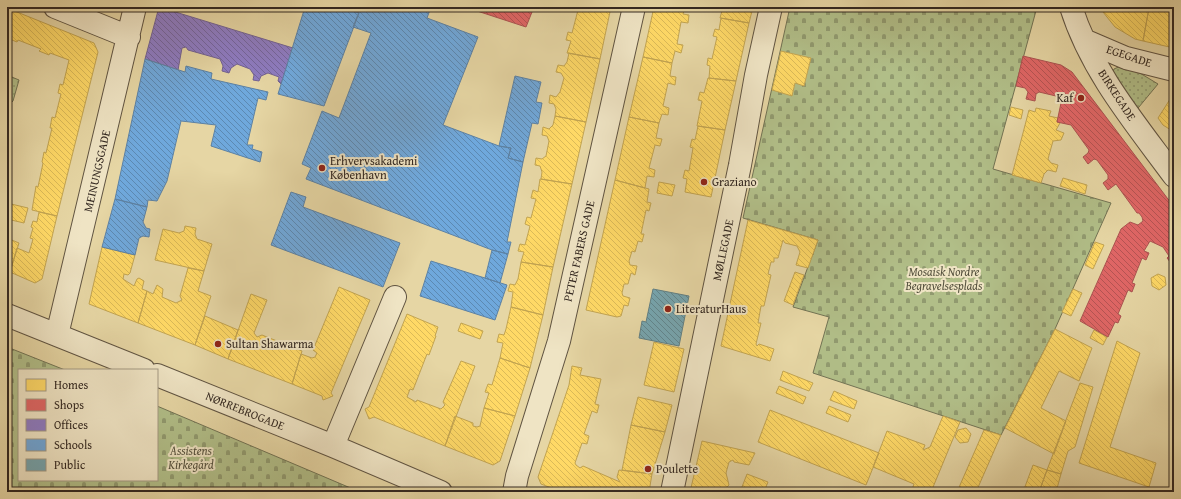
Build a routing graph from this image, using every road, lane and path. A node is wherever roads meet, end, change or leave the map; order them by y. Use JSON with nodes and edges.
{"nodes":[{"id":1,"x":55,"y":7,"type":"edge"},
{"id":2,"x":135,"y":7,"type":"edge"},
{"id":3,"x":634,"y":7,"type":"edge"},
{"id":4,"x":771,"y":7,"type":"edge"},
{"id":5,"x":1071,"y":7,"type":"edge"},
{"id":6,"x":128,"y":37,"type":"junction"},
{"id":7,"x":1084,"y":40,"type":"junction"},
{"id":8,"x":1174,"y":70,"type":"edge"},
{"id":9,"x":1174,"y":176,"type":"edge"},
{"id":10,"x":395,"y":297,"type":"dead end"},
{"id":11,"x":7,"y":315,"type":"edge"},
{"id":12,"x":58,"y":335,"type":"junction"},
{"id":13,"x":142,"y":369,"type":"edge"},
{"id":14,"x":158,"y":375,"type":"edge"},
{"id":15,"x":333,"y":446,"type":"junction"},
{"id":16,"x":441,"y":492,"type":"edge"},
{"id":17,"x":514,"y":492,"type":"edge"},
{"id":18,"x":672,"y":492,"type":"edge"}],
"edges":[{"from":1,"to":6,"type":"street"},
{"from":2,"to":6,"type":"street","name":"MEINUNGSGADE"},
{"from":3,"to":17,"type":"street","name":"PETER FABERS GADE"},
{"from":4,"to":18,"type":"street","name":"MØLLEGADE"},
{"from":5,"to":7,"type":"street","name":"BIRKEGADE"},
{"from":6,"to":12,"type":"street","name":"MEINUNGSGADE"},
{"from":7,"to":8,"type":"street","name":"EGEGADE"},
{"from":7,"to":9,"type":"street","name":"BIRKEGADE"},
{"from":10,"to":15,"type":"street"},
{"from":11,"to":12,"type":"street"},
{"from":12,"to":13,"type":"street"},
{"from":14,"to":15,"type":"street","name":"NØRREBROGADE"},
{"from":15,"to":16,"type":"street","name":"NØRREBROGADE"}]}
